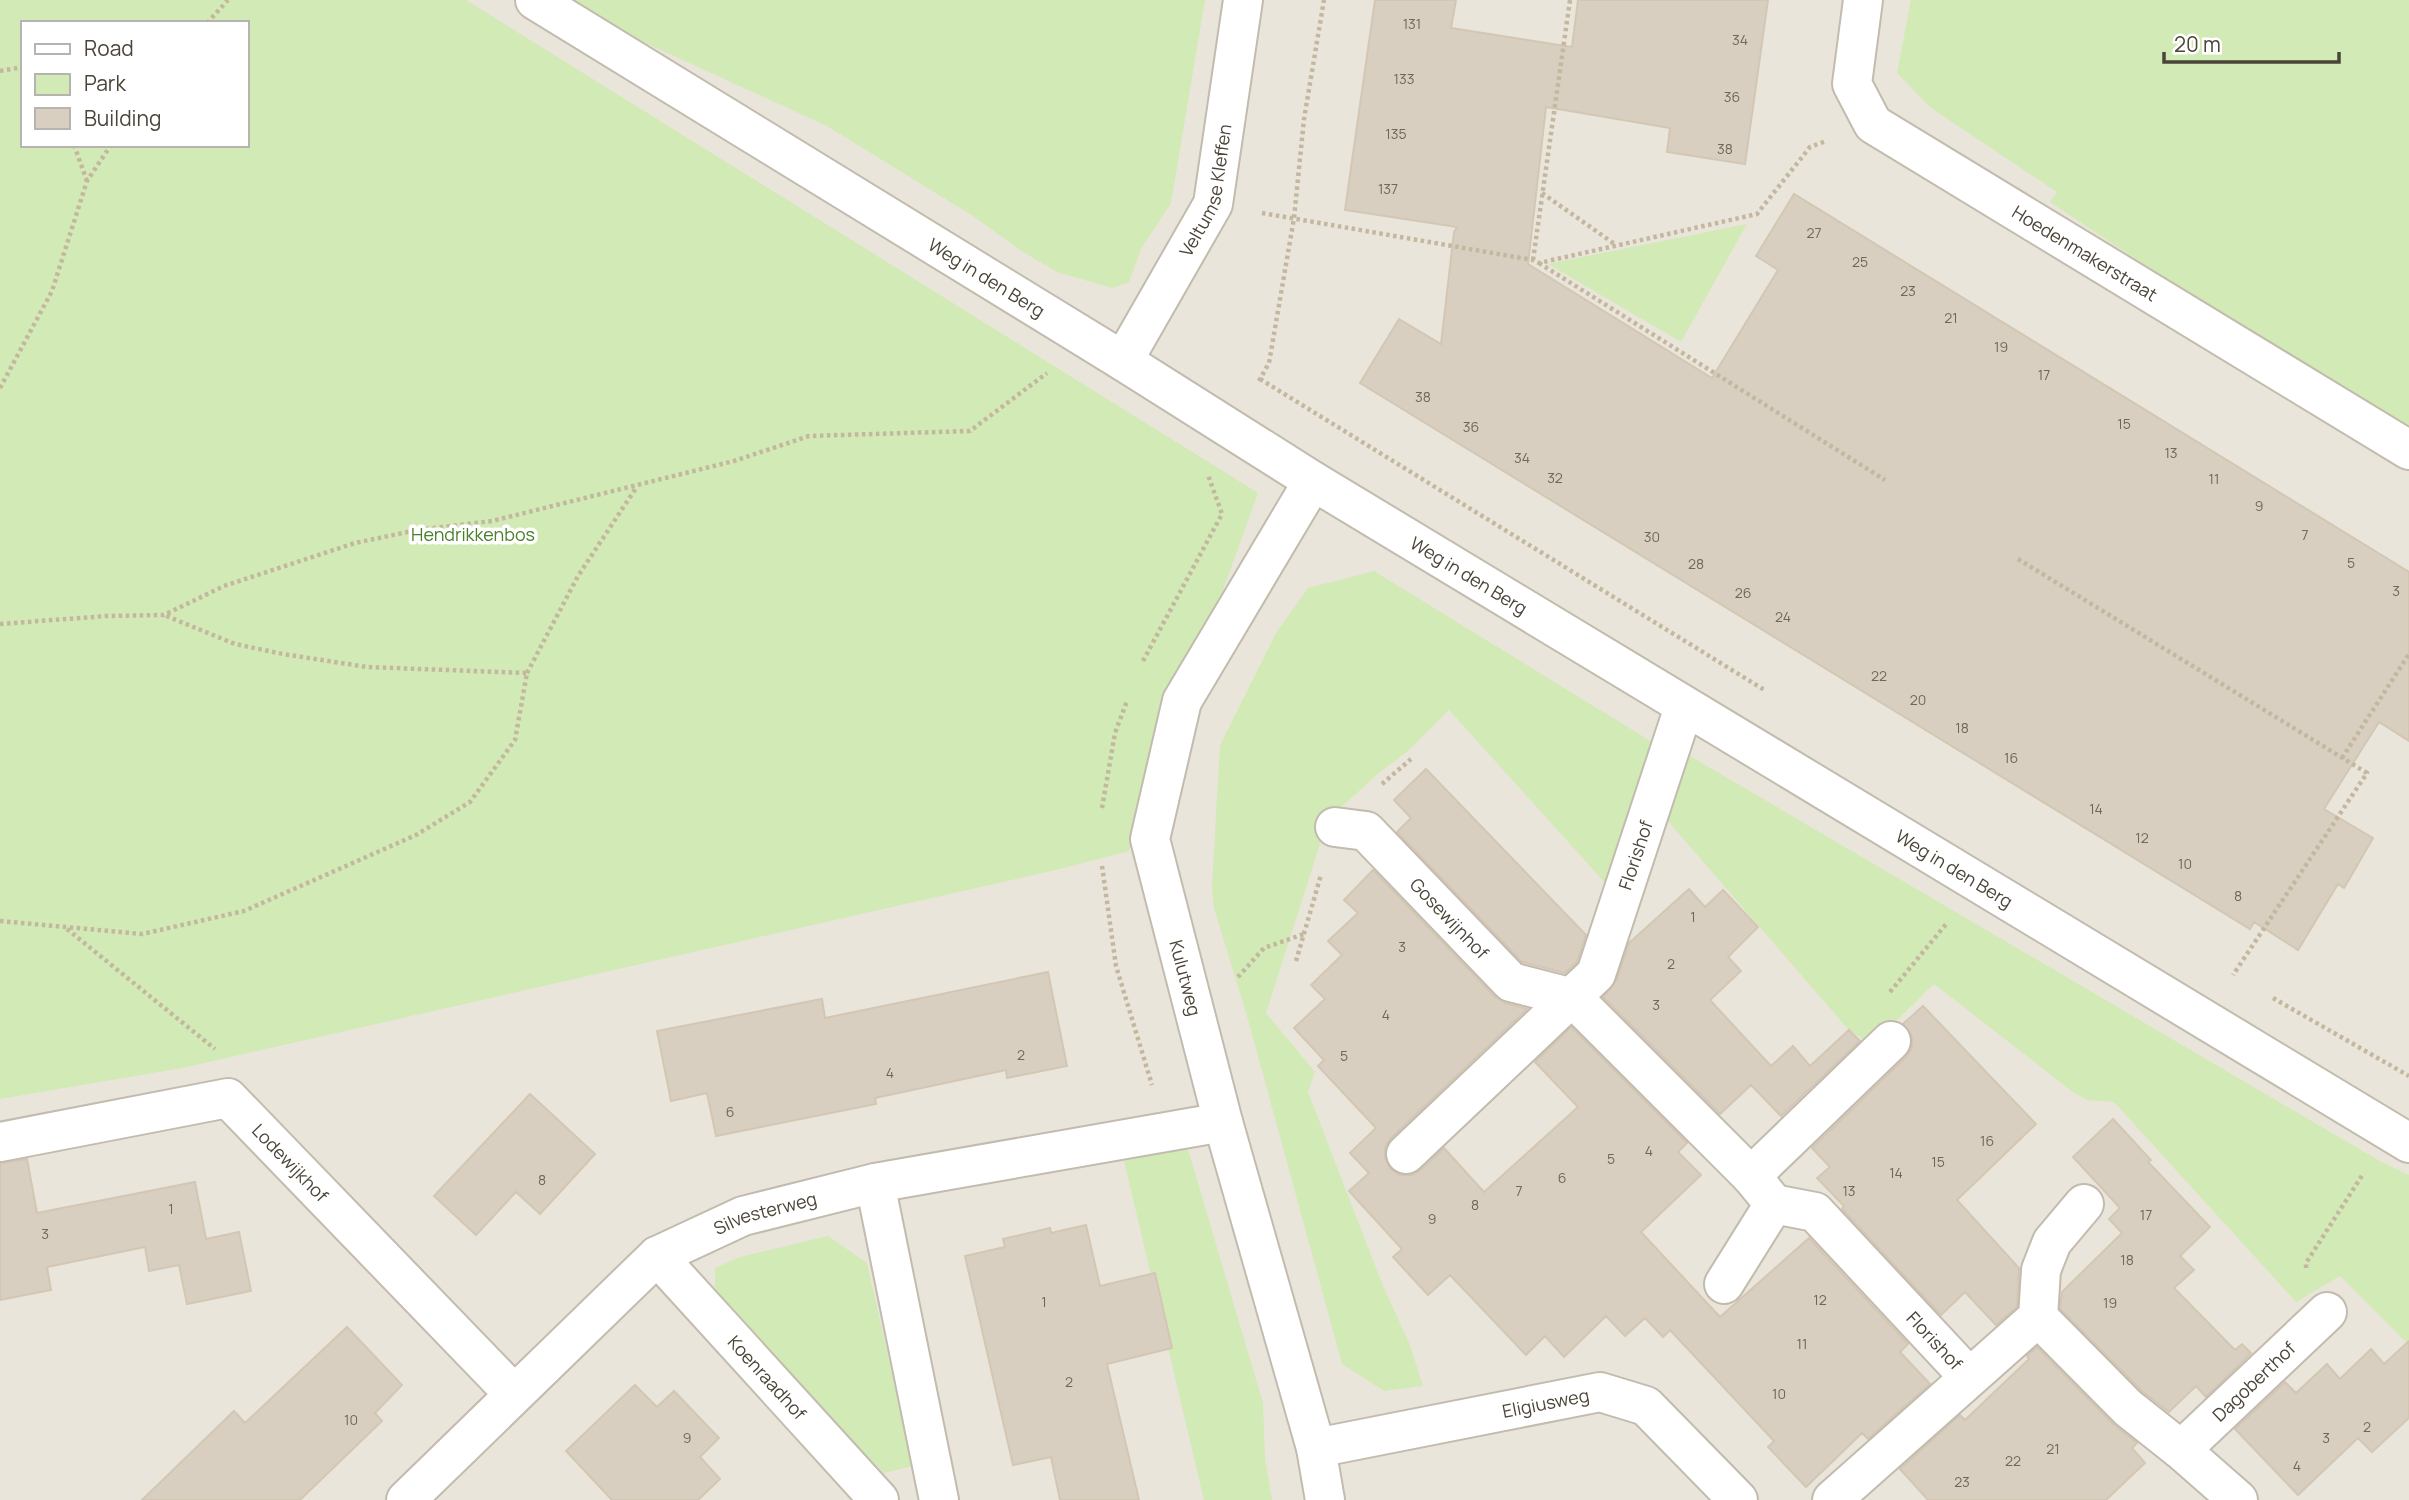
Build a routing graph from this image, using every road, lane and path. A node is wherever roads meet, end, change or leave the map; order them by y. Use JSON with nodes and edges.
{"nodes":[{"id":1,"x":228,"y":0,"type":"edge"},
{"id":2,"x":535,"y":0,"type":"edge"},
{"id":3,"x":1243,"y":0,"type":"edge"},
{"id":4,"x":1324,"y":0,"type":"edge"},
{"id":5,"x":1570,"y":0,"type":"edge"},
{"id":6,"x":1863,"y":0,"type":"edge"},
{"id":7,"x":209,"y":21,"type":"edge"},
{"id":8,"x":21,"y":68,"type":"edge"},
{"id":9,"x":0,"y":71,"type":"edge"},
{"id":10,"x":1873,"y":124,"type":"junction"},
{"id":11,"x":76,"y":147,"type":"edge"},
{"id":12,"x":110,"y":147,"type":"edge"},
{"id":13,"x":87,"y":181,"type":"junction"},
{"id":14,"x":1542,"y":193,"type":"junction"},
{"id":15,"x":1213,"y":204,"type":"junction"},
{"id":16,"x":1294,"y":218,"type":"junction"},
{"id":17,"x":1616,"y":246,"type":"junction"},
{"id":18,"x":1533,"y":260,"type":"junction"},
{"id":19,"x":1539,"y":263,"type":"junction"},
{"id":20,"x":1123,"y":362,"type":"junction"},
{"id":21,"x":1053,"y":369,"type":"dead end"},
{"id":22,"x":1260,"y":379,"type":"junction"},
{"id":23,"x":0,"y":388,"type":"edge"},
{"id":24,"x":1232,"y":430,"type":"junction"},
{"id":25,"x":2409,"y":450,"type":"edge"},
{"id":26,"x":1313,"y":481,"type":"junction"},
{"id":27,"x":1885,"y":481,"type":"dead end"},
{"id":28,"x":637,"y":487,"type":"junction"},
{"id":29,"x":2018,"y":559,"type":"dead end"},
{"id":30,"x":164,"y":615,"type":"junction"},
{"id":31,"x":0,"y":624,"type":"edge"},
{"id":32,"x":2409,"y":654,"type":"edge"},
{"id":33,"x":527,"y":673,"type":"junction"},
{"id":34,"x":1770,"y":694,"type":"dead end"},
{"id":35,"x":1684,"y":707,"type":"junction"},
{"id":36,"x":2342,"y":758,"type":"junction"},
{"id":37,"x":1335,"y":827,"type":"dead end"},
{"id":38,"x":1979,"y":885,"type":"junction"},
{"id":39,"x":0,"y":921,"type":"edge"},
{"id":40,"x":66,"y":928,"type":"junction"},
{"id":41,"x":1305,"y":934,"type":"dead end"},
{"id":42,"x":2221,"y":968,"type":"dead end"},
{"id":43,"x":2269,"y":995,"type":"dead end"},
{"id":44,"x":1573,"y":998,"type":"junction"},
{"id":45,"x":1198,"y":1022,"type":"junction"},
{"id":46,"x":1891,"y":1041,"type":"joint"},
{"id":47,"x":215,"y":1050,"type":"dead end"},
{"id":48,"x":2409,"y":1076,"type":"edge"},
{"id":49,"x":1223,"y":1122,"type":"junction"},
{"id":50,"x":2399,"y":1138,"type":"edge"},
{"id":51,"x":0,"y":1142,"type":"edge"},
{"id":52,"x":1406,"y":1154,"type":"dead end"},
{"id":53,"x":875,"y":1183,"type":"junction"},
{"id":54,"x":1762,"y":1190,"type":"junction"},
{"id":55,"x":2084,"y":1204,"type":"dead end"},
{"id":56,"x":656,"y":1256,"type":"junction"},
{"id":57,"x":1724,"y":1284,"type":"dead end"},
{"id":58,"x":2327,"y":1312,"type":"joint"},
{"id":59,"x":2038,"y":1317,"type":"junction"},
{"id":60,"x":1969,"y":1377,"type":"junction"},
{"id":61,"x":514,"y":1394,"type":"junction"},
{"id":62,"x":1317,"y":1448,"type":"junction"},
{"id":63,"x":2181,"y":1450,"type":"junction"},
{"id":64,"x":2236,"y":1499,"type":"edge"},
{"id":65,"x":405,"y":1500,"type":"edge"},
{"id":66,"x":879,"y":1500,"type":"edge"},
{"id":67,"x":939,"y":1500,"type":"edge"},
{"id":68,"x":1325,"y":1500,"type":"edge"},
{"id":69,"x":1738,"y":1500,"type":"edge"},
{"id":70,"x":1832,"y":1500,"type":"edge"}],
"edges":[{"from":1,"to":7,"type":"path"},
{"from":2,"to":20,"type":"street","name":"Weg in den Berg"},
{"from":3,"to":15,"type":"street","name":"Veltumse Kleffen"},
{"from":4,"to":16,"type":"path"},
{"from":5,"to":14,"type":"path"},
{"from":6,"to":10,"type":"street"},
{"from":8,"to":9,"type":"path"},
{"from":10,"to":17,"type":"path"},
{"from":10,"to":25,"type":"street","name":"Hoedenmakerstraat"},
{"from":11,"to":13,"type":"path"},
{"from":12,"to":13,"type":"path"},
{"from":13,"to":23,"type":"path"},
{"from":14,"to":17,"type":"path"},
{"from":14,"to":18,"type":"path"},
{"from":15,"to":16,"type":"path"},
{"from":15,"to":20,"type":"street","name":"Veltumse Kleffen"},
{"from":16,"to":18,"type":"path"},
{"from":16,"to":22,"type":"path"},
{"from":17,"to":19,"type":"path"},
{"from":18,"to":19,"type":"path"},
{"from":19,"to":27,"type":"path"},
{"from":20,"to":24,"type":"street","name":"Weg in den Berg"},
{"from":21,"to":28,"type":"path"},
{"from":22,"to":24,"type":"path"},
{"from":22,"to":34,"type":"path"},
{"from":24,"to":26,"type":"street","name":"Weg in den Berg"},
{"from":26,"to":35,"type":"street","name":"Weg in den Berg"},
{"from":26,"to":45,"type":"street","name":"Kulutweg"},
{"from":28,"to":30,"type":"path"},
{"from":28,"to":33,"type":"path"},
{"from":29,"to":36,"type":"path"},
{"from":30,"to":31,"type":"path"},
{"from":30,"to":33,"type":"path"},
{"from":32,"to":36,"type":"path"},
{"from":33,"to":40,"type":"path"},
{"from":35,"to":38,"type":"street","name":"Weg in den Berg"},
{"from":35,"to":44,"type":"street","name":"Florishof"},
{"from":36,"to":42,"type":"path"},
{"from":37,"to":44,"type":"street","name":"Gosewijnhof"},
{"from":38,"to":46,"type":"path"},
{"from":38,"to":50,"type":"street","name":"Weg in den Berg"},
{"from":39,"to":40,"type":"path"},
{"from":40,"to":47,"type":"path"},
{"from":41,"to":45,"type":"path"},
{"from":43,"to":48,"type":"path"},
{"from":44,"to":52,"type":"street","name":"Florishof"},
{"from":44,"to":54,"type":"street"},
{"from":45,"to":49,"type":"street","name":"Kulutweg"},
{"from":46,"to":54,"type":"street"},
{"from":49,"to":53,"type":"street","name":"Silvesterweg"},
{"from":49,"to":62,"type":"street","name":"Kulutweg"},
{"from":50,"to":58,"type":"path"},
{"from":51,"to":61,"type":"street","name":"Lodewijkhof"},
{"from":53,"to":56,"type":"street","name":"Silvesterweg"},
{"from":53,"to":67,"type":"street"},
{"from":54,"to":57,"type":"street"},
{"from":54,"to":60,"type":"street","name":"Florishof"},
{"from":55,"to":59,"type":"street"},
{"from":56,"to":61,"type":"street","name":"Silvesterweg"},
{"from":56,"to":66,"type":"street","name":"Koenraadhof"},
{"from":58,"to":63,"type":"street","name":"Dagoberthof"},
{"from":59,"to":60,"type":"street","name":"Florishof"},
{"from":59,"to":63,"type":"street"},
{"from":60,"to":70,"type":"street","name":"Florishof"},
{"from":61,"to":65,"type":"street","name":"Silvesterweg"},
{"from":62,"to":68,"type":"street","name":"Kulutweg"},
{"from":62,"to":69,"type":"street","name":"Eligiusweg"},
{"from":63,"to":64,"type":"street"}]}
